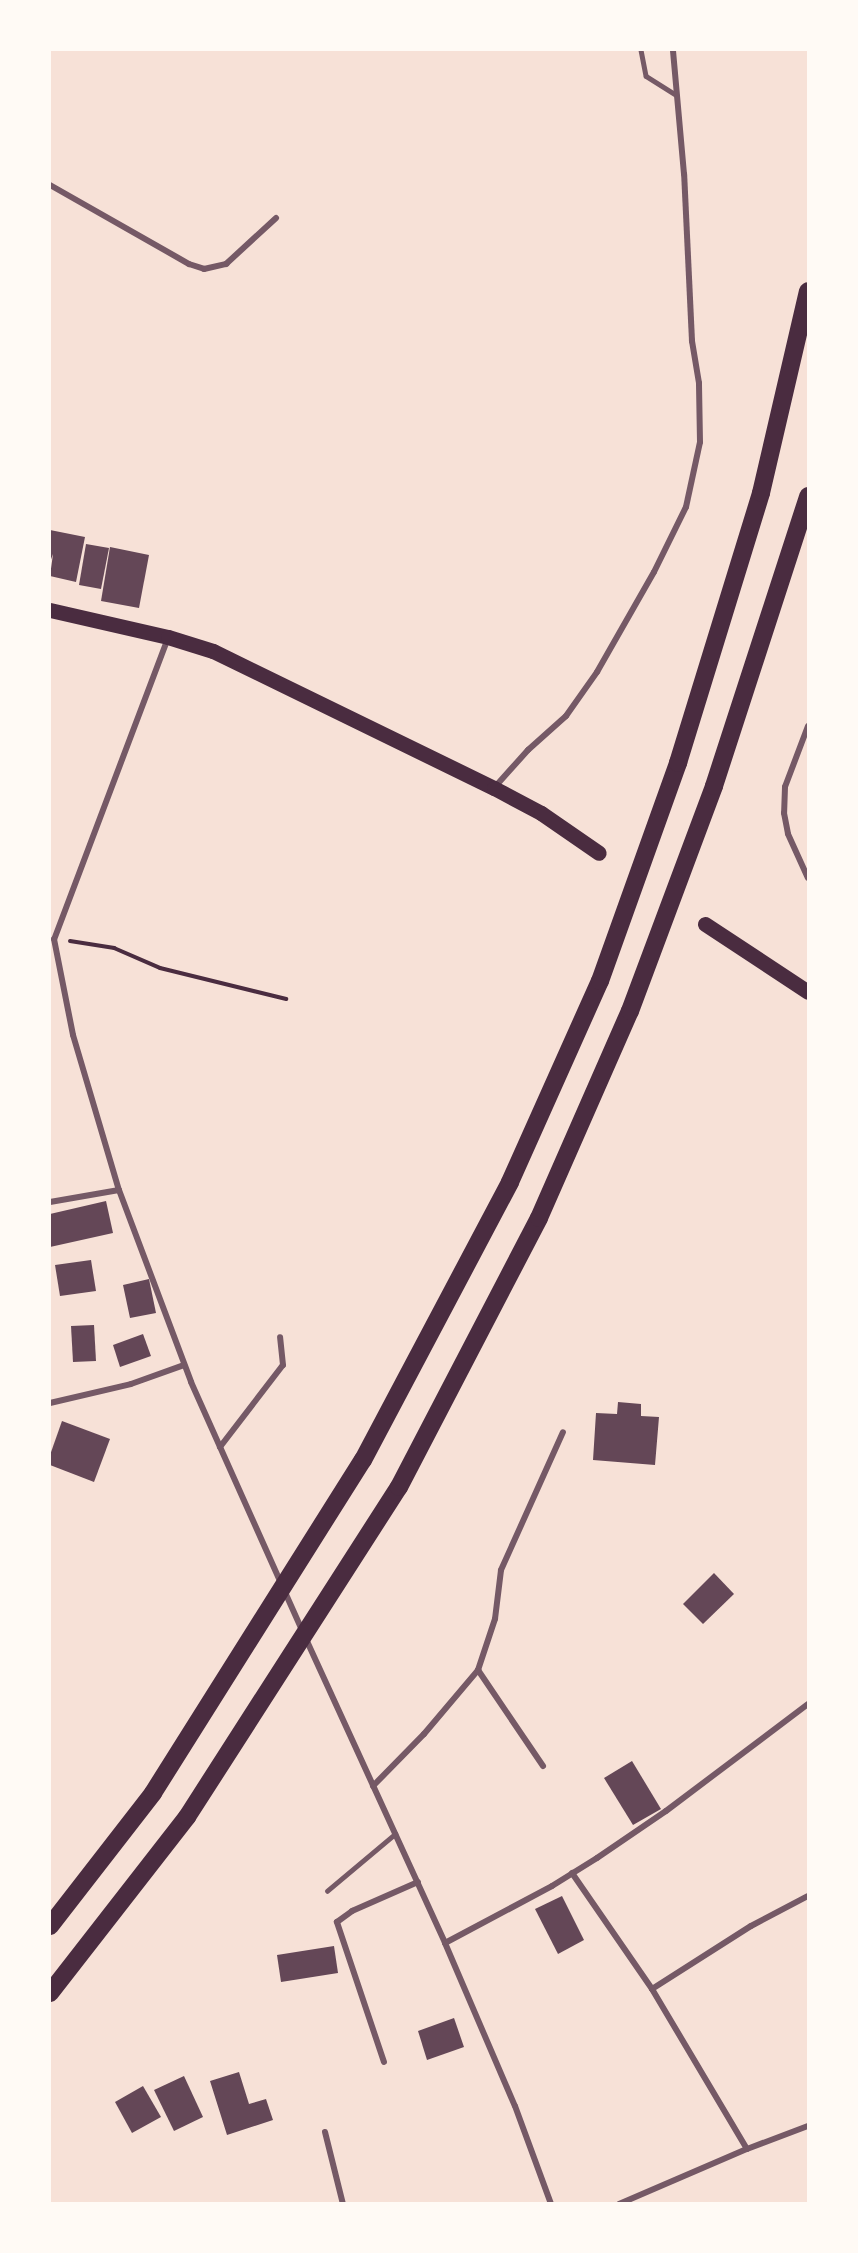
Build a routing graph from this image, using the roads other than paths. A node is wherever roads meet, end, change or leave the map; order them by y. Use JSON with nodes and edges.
{"nodes":[{"id":1,"x":641,"y":50,"type":"edge"},
{"id":2,"x":672,"y":50,"type":"edge"},
{"id":3,"x":677,"y":95,"type":"junction"},
{"id":4,"x":50,"y":185,"type":"edge"},
{"id":5,"x":276,"y":219,"type":"dead end"},
{"id":6,"x":808,"y":291,"type":"edge"},
{"id":7,"x":808,"y":496,"type":"edge"},
{"id":8,"x":50,"y":610,"type":"edge"},
{"id":9,"x":168,"y":638,"type":"junction"},
{"id":10,"x":808,"y":726,"type":"edge"},
{"id":11,"x":494,"y":788,"type":"junction"},
{"id":12,"x":599,"y":853,"type":"dead end"},
{"id":13,"x":808,"y":878,"type":"edge"},
{"id":14,"x":705,"y":924,"type":"dead end"},
{"id":15,"x":52,"y":938,"type":"edge"},
{"id":16,"x":808,"y":992,"type":"edge"},
{"id":17,"x":119,"y":1190,"type":"junction"},
{"id":18,"x":50,"y":1202,"type":"edge"},
{"id":19,"x":279,"y":1337,"type":"dead end"},
{"id":20,"x":184,"y":1365,"type":"junction"},
{"id":21,"x":50,"y":1403,"type":"edge"},
{"id":22,"x":563,"y":1432,"type":"dead end"},
{"id":23,"x":220,"y":1447,"type":"junction"},
{"id":24,"x":478,"y":1670,"type":"junction"},
{"id":25,"x":808,"y":1704,"type":"edge"},
{"id":26,"x":543,"y":1766,"type":"dead end"},
{"id":27,"x":373,"y":1786,"type":"junction"},
{"id":28,"x":395,"y":1834,"type":"junction"},
{"id":29,"x":572,"y":1873,"type":"junction"},
{"id":30,"x":418,"y":1882,"type":"junction"},
{"id":31,"x":327,"y":1891,"type":"dead end"},
{"id":32,"x":808,"y":1896,"type":"edge"},
{"id":33,"x":50,"y":1926,"type":"edge"},
{"id":34,"x":446,"y":1943,"type":"junction"},
{"id":35,"x":652,"y":1989,"type":"junction"},
{"id":36,"x":50,"y":1993,"type":"edge"},
{"id":37,"x":384,"y":2062,"type":"dead end"},
{"id":38,"x":808,"y":2126,"type":"edge"},
{"id":39,"x":325,"y":2132,"type":"dead end"},
{"id":40,"x":747,"y":2149,"type":"junction"},
{"id":41,"x":343,"y":2204,"type":"edge"},
{"id":42,"x":551,"y":2204,"type":"edge"},
{"id":43,"x":619,"y":2204,"type":"edge"}],
"edges":[{"from":1,"to":3,"type":"lane"},
{"from":2,"to":3,"type":"street"},
{"from":3,"to":11,"type":"street"},
{"from":4,"to":5,"type":"street"},
{"from":6,"to":33,"type":"highway"},
{"from":7,"to":36,"type":"highway"},
{"from":8,"to":9,"type":"main road"},
{"from":9,"to":11,"type":"main road"},
{"from":9,"to":15,"type":"street"},
{"from":10,"to":13,"type":"street"},
{"from":11,"to":12,"type":"main road"},
{"from":14,"to":16,"type":"main road"},
{"from":15,"to":17,"type":"street"},
{"from":17,"to":18,"type":"street"},
{"from":17,"to":20,"type":"street"},
{"from":19,"to":23,"type":"street"},
{"from":20,"to":21,"type":"street"},
{"from":20,"to":23,"type":"street"},
{"from":22,"to":24,"type":"street"},
{"from":23,"to":27,"type":"street"},
{"from":24,"to":26,"type":"street"},
{"from":24,"to":27,"type":"street"},
{"from":25,"to":29,"type":"street"},
{"from":27,"to":28,"type":"street"},
{"from":28,"to":30,"type":"street"},
{"from":28,"to":31,"type":"lane"},
{"from":29,"to":34,"type":"street"},
{"from":29,"to":35,"type":"street"},
{"from":30,"to":34,"type":"street"},
{"from":30,"to":37,"type":"street"},
{"from":32,"to":35,"type":"street"},
{"from":34,"to":42,"type":"street"},
{"from":35,"to":40,"type":"street"},
{"from":38,"to":40,"type":"street"},
{"from":39,"to":41,"type":"street"},
{"from":40,"to":43,"type":"street"}]}
